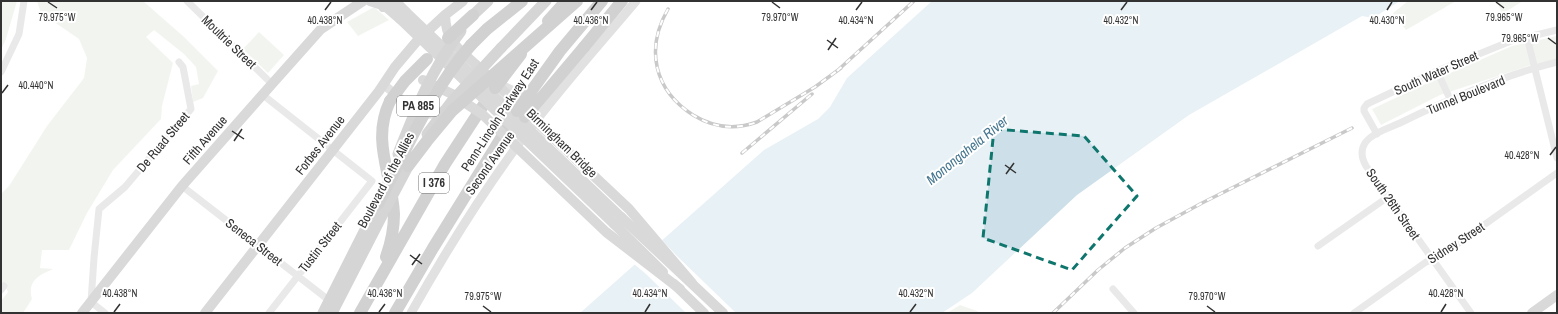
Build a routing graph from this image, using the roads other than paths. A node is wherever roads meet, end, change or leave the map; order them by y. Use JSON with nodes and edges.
{"nodes":[{"id":1,"x":24,"y":1,"type":"edge"},
{"id":2,"x":187,"y":1,"type":"edge"},
{"id":3,"x":364,"y":1,"type":"edge"},
{"id":4,"x":370,"y":1,"type":"edge"},
{"id":5,"x":463,"y":1,"type":"edge"},
{"id":6,"x":488,"y":1,"type":"edge"},
{"id":7,"x":522,"y":1,"type":"edge"},
{"id":8,"x":546,"y":1,"type":"edge"},
{"id":9,"x":566,"y":1,"type":"edge"},
{"id":10,"x":577,"y":1,"type":"edge"},
{"id":11,"x":602,"y":1,"type":"edge"},
{"id":12,"x":622,"y":1,"type":"edge"},
{"id":13,"x":636,"y":1,"type":"edge"},
{"id":14,"x":445,"y":15,"type":"junction"},
{"id":15,"x":473,"y":15,"type":"junction"},
{"id":16,"x":403,"y":16,"type":"junction"},
{"id":17,"x":1557,"y":30,"type":"edge"},
{"id":18,"x":1527,"y":37,"type":"junction"},
{"id":19,"x":179,"y":62,"type":"dead end"},
{"id":20,"x":1557,"y":62,"type":"edge"},
{"id":21,"x":395,"y":67,"type":"junction"},
{"id":22,"x":1535,"y":68,"type":"junction"},
{"id":23,"x":1437,"y":71,"type":"junction"},
{"id":24,"x":1,"y":72,"type":"edge"},
{"id":25,"x":272,"y":84,"type":"junction"},
{"id":26,"x":384,"y":85,"type":"junction"},
{"id":27,"x":263,"y":95,"type":"junction"},
{"id":28,"x":1450,"y":99,"type":"junction"},
{"id":29,"x":544,"y":111,"type":"junction"},
{"id":30,"x":521,"y":114,"type":"junction"},
{"id":31,"x":1377,"y":134,"type":"junction"},
{"id":32,"x":332,"y":150,"type":"junction"},
{"id":33,"x":1557,"y":158,"type":"edge"},
{"id":34,"x":408,"y":166,"type":"junction"},
{"id":35,"x":1557,"y":173,"type":"edge"},
{"id":36,"x":182,"y":186,"type":"junction"},
{"id":37,"x":1388,"y":197,"type":"junction"},
{"id":38,"x":382,"y":206,"type":"junction"},
{"id":39,"x":258,"y":246,"type":"junction"},
{"id":40,"x":1318,"y":246,"type":"dead end"},
{"id":41,"x":1433,"y":259,"type":"junction"},
{"id":42,"x":298,"y":276,"type":"junction"},
{"id":43,"x":378,"y":280,"type":"junction"},
{"id":44,"x":692,"y":283,"type":"junction"},
{"id":45,"x":1113,"y":289,"type":"dead end"},
{"id":46,"x":680,"y":290,"type":"junction"},
{"id":47,"x":1557,"y":295,"type":"edge"},
{"id":48,"x":326,"y":298,"type":"dead end"},
{"id":49,"x":90,"y":302,"type":"junction"},
{"id":50,"x":82,"y":313,"type":"edge"},
{"id":51,"x":105,"y":313,"type":"edge"},
{"id":52,"x":205,"y":313,"type":"edge"},
{"id":53,"x":269,"y":313,"type":"edge"},
{"id":54,"x":323,"y":313,"type":"edge"},
{"id":55,"x":332,"y":313,"type":"edge"},
{"id":56,"x":360,"y":313,"type":"edge"},
{"id":57,"x":395,"y":313,"type":"edge"},
{"id":58,"x":411,"y":313,"type":"edge"},
{"id":59,"x":704,"y":313,"type":"edge"},
{"id":60,"x":723,"y":313,"type":"edge"},
{"id":61,"x":1134,"y":313,"type":"edge"},
{"id":62,"x":1354,"y":313,"type":"edge"},
{"id":63,"x":1471,"y":313,"type":"edge"},
{"id":64,"x":1532,"y":313,"type":"edge"}],
"edges":[{"from":1,"to":24,"type":"street"},
{"from":2,"to":25,"type":"street","name":"Moultrie Street"},
{"from":3,"to":25,"type":"main road","name":"Fifth Avenue"},
{"from":4,"to":16,"type":"main road","name":"Birmingham Bridge"},
{"from":5,"to":14,"type":"main road","name":"Forbes Avenue"},
{"from":6,"to":15,"type":"highway","name":"Boulevard of the Allies","number":"PA 885"},
{"from":7,"to":38,"type":"highway","bridge":true},
{"from":8,"to":34,"type":"highway","name":"Boulevard of the Allies","number":"PA 885","bridge":true},
{"from":9,"to":43,"type":"highway","name":"Penn-Lincoln Parkway East","number":"I 376"},
{"from":10,"to":34,"type":"highway","bridge":true},
{"from":11,"to":30,"type":"highway","name":"Penn-Lincoln Parkway East","number":"I 376","bridge":true},
{"from":12,"to":30,"type":"highway","bridge":true},
{"from":13,"to":29,"type":"main road","name":"Second Avenue"},
{"from":14,"to":21,"type":"main road","name":"Forbes Avenue"},
{"from":14,"to":44,"type":"main road","bridge":true},
{"from":15,"to":38,"type":"highway","name":"Boulevard of the Allies","number":"PA 885","bridge":true},
{"from":15,"to":43,"type":"highway","bridge":true},
{"from":16,"to":44,"type":"main road","name":"Birmingham Bridge","bridge":true},
{"from":16,"to":46,"type":"main road","name":"Birmingham Bridge","bridge":true},
{"from":17,"to":18,"type":"street","name":"South Water Street"},
{"from":18,"to":22,"type":"street"},
{"from":18,"to":23,"type":"street","name":"South Water Street"},
{"from":19,"to":49,"type":"street","name":"De Ruad Street"},
{"from":20,"to":22,"type":"street","name":"Tunnel Boulevard"},
{"from":21,"to":26,"type":"main road","name":"Forbes Avenue"},
{"from":21,"to":46,"type":"main road","bridge":true},
{"from":22,"to":28,"type":"street","name":"Tunnel Boulevard"},
{"from":22,"to":33,"type":"street"},
{"from":23,"to":28,"type":"street"},
{"from":23,"to":31,"type":"street","name":"South Water Street"},
{"from":25,"to":27,"type":"main road","name":"Fifth Avenue"},
{"from":26,"to":29,"type":"main road"},
{"from":26,"to":32,"type":"main road","name":"Forbes Avenue"},
{"from":27,"to":32,"type":"street"},
{"from":27,"to":36,"type":"main road","name":"Fifth Avenue"},
{"from":28,"to":31,"type":"street","name":"Tunnel Boulevard"},
{"from":29,"to":58,"type":"main road","name":"Second Avenue"},
{"from":30,"to":57,"type":"highway","name":"Penn-Lincoln Parkway East","number":"I 376"},
{"from":31,"to":37,"type":"street","name":"South 26th Street"},
{"from":32,"to":39,"type":"main road","name":"Forbes Avenue"},
{"from":32,"to":42,"type":"street","name":"Tustin Street"},
{"from":34,"to":38,"type":"highway","name":"Boulevard of the Allies","number":"PA 885","bridge":true},
{"from":35,"to":41,"type":"street","name":"Sidney Street"},
{"from":36,"to":39,"type":"street","name":"Seneca Street"},
{"from":36,"to":49,"type":"main road","name":"Fifth Avenue"},
{"from":37,"to":40,"type":"street"},
{"from":37,"to":41,"type":"street","name":"South 26th Street"},
{"from":38,"to":54,"type":"highway","name":"Boulevard of the Allies","number":"PA 885"},
{"from":38,"to":55,"type":"highway","name":"Boulevard of the Allies","number":"PA 885"},
{"from":39,"to":42,"type":"street","name":"Seneca Street"},
{"from":39,"to":52,"type":"main road","name":"Forbes Avenue"},
{"from":41,"to":62,"type":"street","name":"Sidney Street"},
{"from":41,"to":63,"type":"street","name":"South 26th Street"},
{"from":42,"to":48,"type":"street","name":"Seneca Street"},
{"from":42,"to":53,"type":"street","name":"Tustin Street"},
{"from":43,"to":56,"type":"highway","name":"Penn-Lincoln Parkway East","number":"I 376"},
{"from":44,"to":60,"type":"main road","name":"Birmingham Bridge"},
{"from":45,"to":61,"type":"street"},
{"from":46,"to":59,"type":"main road","name":"Birmingham Bridge"},
{"from":47,"to":64,"type":"main road"},
{"from":49,"to":50,"type":"main road","name":"Fifth Avenue"},
{"from":49,"to":51,"type":"street"}]}
